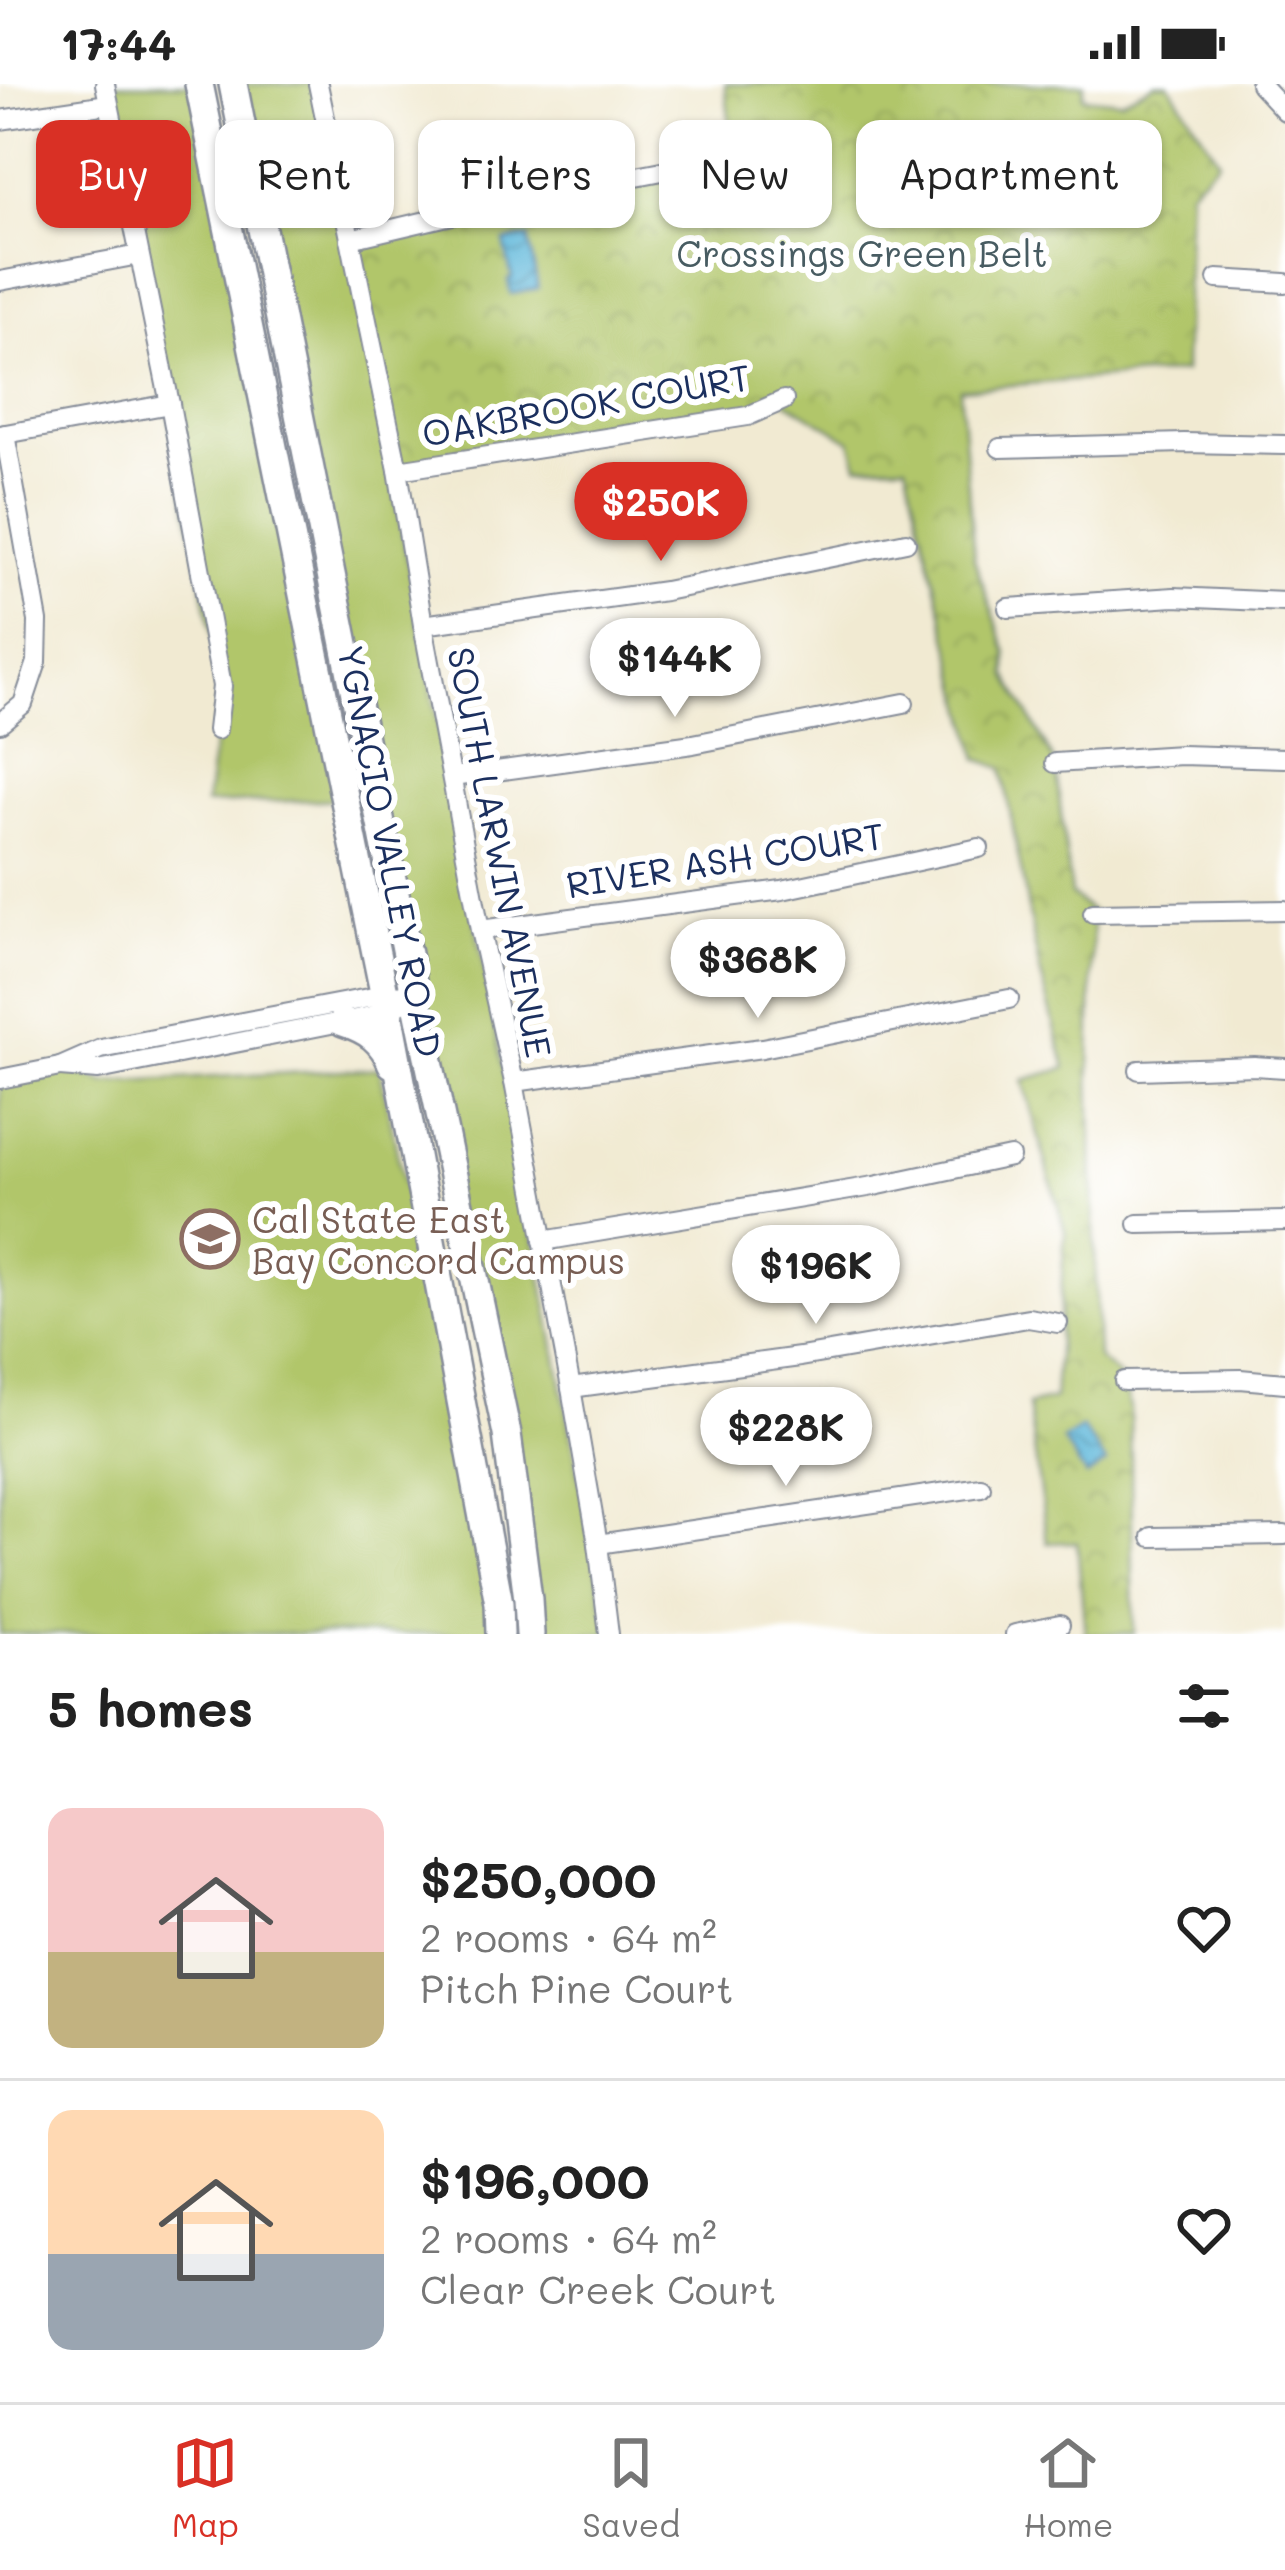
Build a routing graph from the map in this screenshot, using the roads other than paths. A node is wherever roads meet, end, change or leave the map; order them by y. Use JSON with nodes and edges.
{"nodes":[{"id":1,"x":199,"y":84,"type":"edge"},
{"id":2,"x":233,"y":84,"type":"edge"},
{"id":3,"x":1260,"y":84,"type":"edge"},
{"id":4,"x":324,"y":85,"type":"edge"},
{"id":5,"x":106,"y":94,"type":"edge"},
{"id":6,"x":1285,"y":111,"type":"edge"},
{"id":7,"x":0,"y":120,"type":"edge"},
{"id":8,"x":659,"y":172,"type":"edge"},
{"id":9,"x":350,"y":239,"type":"junction"},
{"id":10,"x":140,"y":255,"type":"junction"},
{"id":11,"x":1217,"y":279,"type":"dead end"},
{"id":12,"x":0,"y":281,"type":"edge"},
{"id":13,"x":1285,"y":283,"type":"edge"},
{"id":14,"x":784,"y":400,"type":"dead end"},
{"id":15,"x":170,"y":404,"type":"junction"},
{"id":16,"x":2,"y":435,"type":"edge"},
{"id":17,"x":1285,"y":445,"type":"edge"},
{"id":18,"x":1000,"y":448,"type":"dead end"},
{"id":19,"x":398,"y":470,"type":"junction"},
{"id":20,"x":906,"y":542,"type":"dead end"},
{"id":21,"x":1285,"y":602,"type":"edge"},
{"id":22,"x":1008,"y":608,"type":"dead end"},
{"id":23,"x":423,"y":625,"type":"junction"},
{"id":24,"x":904,"y":704,"type":"dead end"},
{"id":25,"x":0,"y":723,"type":"edge"},
{"id":26,"x":217,"y":730,"type":"dead end"},
{"id":27,"x":1285,"y":758,"type":"edge"},
{"id":28,"x":1055,"y":763,"type":"dead end"},
{"id":29,"x":452,"y":777,"type":"junction"},
{"id":30,"x":980,"y":848,"type":"dead end"},
{"id":31,"x":1285,"y":910,"type":"edge"},
{"id":32,"x":1093,"y":913,"type":"dead end"},
{"id":33,"x":480,"y":930,"type":"junction"},
{"id":34,"x":416,"y":994,"type":"junction"},
{"id":35,"x":1010,"y":999,"type":"dead end"},
{"id":36,"x":386,"y":1003,"type":"junction"},
{"id":37,"x":343,"y":1022,"type":"junction"},
{"id":38,"x":60,"y":1067,"type":"junction"},
{"id":39,"x":1285,"y":1068,"type":"edge"},
{"id":40,"x":1139,"y":1070,"type":"dead end"},
{"id":41,"x":0,"y":1078,"type":"edge"},
{"id":42,"x":514,"y":1082,"type":"junction"},
{"id":43,"x":402,"y":1087,"type":"junction"},
{"id":44,"x":1010,"y":1157,"type":"dead end"},
{"id":45,"x":1285,"y":1221,"type":"edge"},
{"id":46,"x":1138,"y":1224,"type":"dead end"},
{"id":47,"x":543,"y":1240,"type":"junction"},
{"id":48,"x":1058,"y":1323,"type":"dead end"},
{"id":49,"x":1124,"y":1381,"type":"dead end"},
{"id":50,"x":1285,"y":1382,"type":"edge"},
{"id":51,"x":571,"y":1388,"type":"junction"},
{"id":52,"x":981,"y":1487,"type":"dead end"},
{"id":53,"x":1285,"y":1535,"type":"edge"},
{"id":54,"x":1152,"y":1537,"type":"dead end"},
{"id":55,"x":598,"y":1544,"type":"junction"},
{"id":56,"x":1060,"y":1625,"type":"dead end"},
{"id":57,"x":500,"y":1634,"type":"edge"},
{"id":58,"x":530,"y":1634,"type":"edge"},
{"id":59,"x":609,"y":1634,"type":"edge"},
{"id":60,"x":1015,"y":1634,"type":"edge"}],
"edges":[{"from":1,"to":36,"type":"highway","name":"YGNACIO VALLEY ROAD"},
{"from":2,"to":34,"type":"highway","name":"YGNACIO VALLEY ROAD"},
{"from":3,"to":6,"type":"street"},
{"from":4,"to":9,"type":"street","name":"SOUTH LARWIN AVENUE"},
{"from":5,"to":7,"type":"street"},
{"from":5,"to":10,"type":"street"},
{"from":8,"to":9,"type":"street"},
{"from":9,"to":19,"type":"street","name":"SOUTH LARWIN AVENUE"},
{"from":10,"to":12,"type":"street"},
{"from":10,"to":15,"type":"street"},
{"from":11,"to":13,"type":"street"},
{"from":14,"to":19,"type":"street","name":"OAKBROOK COURT"},
{"from":15,"to":16,"type":"street"},
{"from":15,"to":26,"type":"street"},
{"from":16,"to":25,"type":"street"},
{"from":17,"to":18,"type":"street"},
{"from":19,"to":23,"type":"street","name":"SOUTH LARWIN AVENUE"},
{"from":20,"to":23,"type":"street"},
{"from":21,"to":22,"type":"street"},
{"from":23,"to":29,"type":"street","name":"SOUTH LARWIN AVENUE"},
{"from":24,"to":29,"type":"street"},
{"from":27,"to":28,"type":"street"},
{"from":29,"to":33,"type":"street","name":"SOUTH LARWIN AVENUE"},
{"from":30,"to":33,"type":"street","name":"RIVER ASH COURT"},
{"from":31,"to":32,"type":"street"},
{"from":33,"to":42,"type":"street","name":"SOUTH LARWIN AVENUE"},
{"from":34,"to":36,"type":"street"},
{"from":34,"to":58,"type":"highway","name":"YGNACIO VALLEY ROAD"},
{"from":35,"to":42,"type":"street"},
{"from":36,"to":37,"type":"street"},
{"from":36,"to":38,"type":"street"},
{"from":36,"to":43,"type":"highway","name":"YGNACIO VALLEY ROAD"},
{"from":37,"to":38,"type":"street"},
{"from":37,"to":43,"type":"highway"},
{"from":38,"to":41,"type":"street"},
{"from":39,"to":40,"type":"street"},
{"from":42,"to":47,"type":"street","name":"SOUTH LARWIN AVENUE"},
{"from":43,"to":57,"type":"highway","name":"YGNACIO VALLEY ROAD"},
{"from":44,"to":47,"type":"street"},
{"from":45,"to":46,"type":"street"},
{"from":47,"to":51,"type":"street","name":"SOUTH LARWIN AVENUE"},
{"from":48,"to":51,"type":"street"},
{"from":49,"to":50,"type":"street"},
{"from":51,"to":55,"type":"street","name":"SOUTH LARWIN AVENUE"},
{"from":52,"to":55,"type":"street"},
{"from":53,"to":54,"type":"street"},
{"from":55,"to":59,"type":"street","name":"SOUTH LARWIN AVENUE"},
{"from":56,"to":60,"type":"street"}]}
